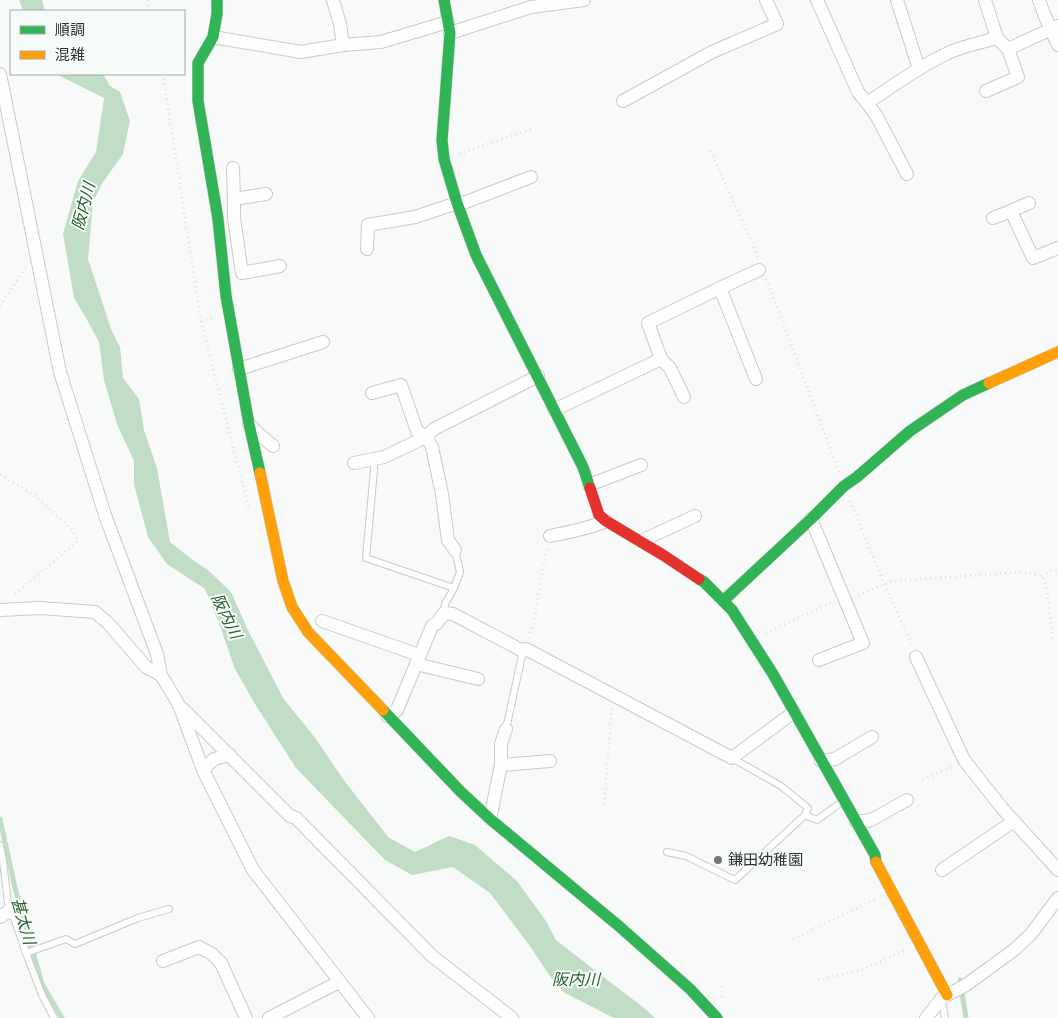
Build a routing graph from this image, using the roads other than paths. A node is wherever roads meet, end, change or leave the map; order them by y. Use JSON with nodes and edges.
{"nodes":[{"id":1,"x":217,"y":0,"type":"edge"},
{"id":2,"x":333,"y":0,"type":"edge"},
{"id":3,"x":444,"y":0,"type":"edge"},
{"id":4,"x":584,"y":0,"type":"edge"},
{"id":5,"x":766,"y":0,"type":"edge"},
{"id":6,"x":817,"y":0,"type":"edge"},
{"id":7,"x":897,"y":0,"type":"edge"},
{"id":8,"x":986,"y":0,"type":"edge"},
{"id":9,"x":1039,"y":0,"type":"edge"},
{"id":10,"x":449,"y":27,"type":"junction"},
{"id":11,"x":1054,"y":28,"type":"edge"},
{"id":12,"x":213,"y":37,"type":"junction"},
{"id":13,"x":998,"y":38,"type":"junction"},
{"id":14,"x":343,"y":45,"type":"junction"},
{"id":15,"x":1058,"y":45,"type":"edge"},
{"id":16,"x":1008,"y":49,"type":"junction"},
{"id":17,"x":919,"y":69,"type":"junction"},
{"id":18,"x":0,"y":74,"type":"edge"},
{"id":19,"x":986,"y":90,"type":"dead end"},
{"id":20,"x":623,"y":101,"type":"dead end"},
{"id":21,"x":867,"y":103,"type":"junction"},
{"id":22,"x":233,"y":168,"type":"dead end"},
{"id":23,"x":907,"y":174,"type":"dead end"},
{"id":24,"x":531,"y":178,"type":"dead end"},
{"id":25,"x":266,"y":194,"type":"dead end"},
{"id":26,"x":234,"y":199,"type":"junction"},
{"id":27,"x":456,"y":203,"type":"junction"},
{"id":28,"x":1029,"y":203,"type":"dead end"},
{"id":29,"x":1011,"y":211,"type":"junction"},
{"id":30,"x":234,"y":218,"type":"junction"},
{"id":31,"x":993,"y":218,"type":"dead end"},
{"id":32,"x":218,"y":219,"type":"junction"},
{"id":33,"x":1058,"y":248,"type":"edge"},
{"id":34,"x":367,"y":249,"type":"dead end"},
{"id":35,"x":280,"y":266,"type":"dead end"},
{"id":36,"x":759,"y":270,"type":"road end"},
{"id":37,"x":720,"y":288,"type":"junction"},
{"id":38,"x":323,"y":342,"type":"dead end"},
{"id":39,"x":1058,"y":352,"type":"edge"},
{"id":40,"x":661,"y":359,"type":"junction"},
{"id":41,"x":239,"y":369,"type":"junction"},
{"id":42,"x":538,"y":376,"type":"junction"},
{"id":43,"x":756,"y":379,"type":"dead end"},
{"id":44,"x":372,"y":393,"type":"dead end"},
{"id":45,"x":684,"y":397,"type":"dead end"},
{"id":46,"x":554,"y":410,"type":"junction"},
{"id":47,"x":249,"y":424,"type":"junction"},
{"id":48,"x":426,"y":437,"type":"junction"},
{"id":49,"x":273,"y":446,"type":"dead end"},
{"id":50,"x":374,"y":459,"type":"junction"},
{"id":51,"x":354,"y":464,"type":"dead end"},
{"id":52,"x":641,"y":465,"type":"dead end"},
{"id":53,"x":589,"y":485,"type":"junction"},
{"id":54,"x":695,"y":516,"type":"dead end"},
{"id":55,"x":811,"y":519,"type":"junction"},
{"id":56,"x":606,"y":521,"type":"junction"},
{"id":57,"x":550,"y":536,"type":"road end"},
{"id":58,"x":641,"y":541,"type":"junction"},
{"id":59,"x":455,"y":550,"type":"joint"},
{"id":60,"x":454,"y":588,"type":"junction"},
{"id":61,"x":723,"y":601,"type":"junction"},
{"id":62,"x":2,"y":609,"type":"edge"},
{"id":63,"x":444,"y":613,"type":"junction"},
{"id":64,"x":322,"y":621,"type":"dead end"},
{"id":65,"x":523,"y":651,"type":"junction"},
{"id":66,"x":916,"y":657,"type":"road end"},
{"id":67,"x":418,"y":660,"type":"junction"},
{"id":68,"x":819,"y":660,"type":"dead end"},
{"id":69,"x":161,"y":675,"type":"junction"},
{"id":70,"x":478,"y":679,"type":"dead end"},
{"id":71,"x":179,"y":705,"type":"junction"},
{"id":72,"x":794,"y":712,"type":"junction"},
{"id":73,"x":387,"y":716,"type":"junction"},
{"id":74,"x":506,"y":729,"type":"joint"},
{"id":75,"x":872,"y":737,"type":"dead end"},
{"id":76,"x":230,"y":755,"type":"junction"},
{"id":77,"x":732,"y":758,"type":"junction"},
{"id":78,"x":550,"y":761,"type":"dead end"},
{"id":79,"x":821,"y":761,"type":"junction"},
{"id":80,"x":501,"y":765,"type":"junction"},
{"id":81,"x":203,"y":770,"type":"junction"},
{"id":82,"x":907,"y":800,"type":"dead end"},
{"id":83,"x":844,"y":801,"type":"junction"},
{"id":84,"x":805,"y":815,"type":"junction"},
{"id":85,"x":490,"y":819,"type":"junction"},
{"id":86,"x":1014,"y":821,"type":"junction"},
{"id":87,"x":856,"y":822,"type":"junction"},
{"id":88,"x":0,"y":845,"type":"edge"},
{"id":89,"x":667,"y":852,"type":"dead end"},
{"id":90,"x":942,"y":870,"type":"dead end"},
{"id":91,"x":1058,"y":870,"type":"edge"},
{"id":92,"x":1058,"y":899,"type":"edge"},
{"id":93,"x":169,"y":909,"type":"dead end"},
{"id":94,"x":4,"y":914,"type":"edge"},
{"id":95,"x":27,"y":952,"type":"junction"},
{"id":96,"x":163,"y":961,"type":"dead end"},
{"id":97,"x":339,"y":982,"type":"junction"},
{"id":98,"x":953,"y":992,"type":"junction"},
{"id":99,"x":54,"y":1018,"type":"edge"},
{"id":100,"x":246,"y":1018,"type":"edge"},
{"id":101,"x":269,"y":1018,"type":"edge"},
{"id":102,"x":368,"y":1018,"type":"edge"},
{"id":103,"x":512,"y":1018,"type":"edge"},
{"id":104,"x":716,"y":1018,"type":"edge"},
{"id":105,"x":926,"y":1018,"type":"edge"},
{"id":106,"x":945,"y":1018,"type":"edge"}],
"edges":[{"from":1,"to":12,"type":"street"},
{"from":2,"to":14,"type":"street"},
{"from":3,"to":10,"type":"street"},
{"from":4,"to":10,"type":"street"},
{"from":5,"to":20,"type":"street"},
{"from":6,"to":21,"type":"street"},
{"from":7,"to":17,"type":"street"},
{"from":8,"to":13,"type":"street"},
{"from":9,"to":11,"type":"street"},
{"from":10,"to":14,"type":"street"},
{"from":10,"to":27,"type":"street"},
{"from":11,"to":15,"type":"street"},
{"from":11,"to":16,"type":"street"},
{"from":12,"to":14,"type":"street"},
{"from":12,"to":32,"type":"street"},
{"from":13,"to":16,"type":"street"},
{"from":13,"to":17,"type":"street"},
{"from":16,"to":19,"type":"street"},
{"from":17,"to":21,"type":"street"},
{"from":18,"to":69,"type":"street"},
{"from":21,"to":23,"type":"street"},
{"from":22,"to":26,"type":"street"},
{"from":24,"to":27,"type":"street"},
{"from":25,"to":26,"type":"street"},
{"from":26,"to":30,"type":"street"},
{"from":27,"to":34,"type":"street"},
{"from":27,"to":42,"type":"street"},
{"from":28,"to":29,"type":"street"},
{"from":29,"to":31,"type":"street"},
{"from":29,"to":33,"type":"street"},
{"from":30,"to":32,"type":"street"},
{"from":30,"to":35,"type":"street"},
{"from":32,"to":41,"type":"street"},
{"from":36,"to":37,"type":"street"},
{"from":37,"to":40,"type":"street"},
{"from":37,"to":43,"type":"street"},
{"from":38,"to":41,"type":"street"},
{"from":39,"to":55,"type":"street"},
{"from":40,"to":45,"type":"street"},
{"from":40,"to":46,"type":"street"},
{"from":41,"to":47,"type":"street"},
{"from":42,"to":46,"type":"street"},
{"from":42,"to":48,"type":"street"},
{"from":44,"to":48,"type":"street"},
{"from":46,"to":53,"type":"street"},
{"from":47,"to":49,"type":"street"},
{"from":47,"to":73,"type":"street"},
{"from":48,"to":50,"type":"street"},
{"from":48,"to":59,"type":"street"},
{"from":50,"to":51,"type":"street"},
{"from":50,"to":60,"type":"lane"},
{"from":52,"to":53,"type":"street"},
{"from":53,"to":56,"type":"street"},
{"from":54,"to":58,"type":"street"},
{"from":55,"to":61,"type":"street"},
{"from":55,"to":68,"type":"street"},
{"from":56,"to":57,"type":"street"},
{"from":56,"to":58,"type":"street"},
{"from":58,"to":61,"type":"street"},
{"from":59,"to":60,"type":"lane"},
{"from":60,"to":63,"type":"lane"},
{"from":61,"to":72,"type":"street"},
{"from":62,"to":69,"type":"street"},
{"from":63,"to":65,"type":"street"},
{"from":63,"to":67,"type":"street"},
{"from":64,"to":67,"type":"street"},
{"from":65,"to":74,"type":"lane"},
{"from":65,"to":77,"type":"street"},
{"from":66,"to":86,"type":"street"},
{"from":67,"to":70,"type":"street"},
{"from":67,"to":73,"type":"street"},
{"from":69,"to":71,"type":"street"},
{"from":71,"to":76,"type":"street"},
{"from":71,"to":81,"type":"street"},
{"from":72,"to":77,"type":"street"},
{"from":72,"to":79,"type":"street"},
{"from":73,"to":85,"type":"street"},
{"from":74,"to":80,"type":"street"},
{"from":75,"to":79,"type":"street"},
{"from":76,"to":81,"type":"street"},
{"from":76,"to":103,"type":"street"},
{"from":77,"to":84,"type":"lane"},
{"from":78,"to":80,"type":"street"},
{"from":79,"to":83,"type":"street"},
{"from":80,"to":85,"type":"street"},
{"from":81,"to":97,"type":"street"},
{"from":82,"to":87,"type":"street"},
{"from":83,"to":84,"type":"lane"},
{"from":83,"to":87,"type":"street"},
{"from":84,"to":89,"type":"lane"},
{"from":85,"to":104,"type":"street"},
{"from":86,"to":90,"type":"street"},
{"from":86,"to":91,"type":"street"},
{"from":87,"to":98,"type":"street"},
{"from":88,"to":94,"type":"lane"},
{"from":92,"to":98,"type":"street"},
{"from":93,"to":95,"type":"lane"},
{"from":94,"to":95,"type":"lane"},
{"from":95,"to":99,"type":"lane"},
{"from":96,"to":100,"type":"street"},
{"from":97,"to":101,"type":"street"},
{"from":97,"to":102,"type":"street"},
{"from":98,"to":105,"type":"street"},
{"from":98,"to":106,"type":"lane"}]}
